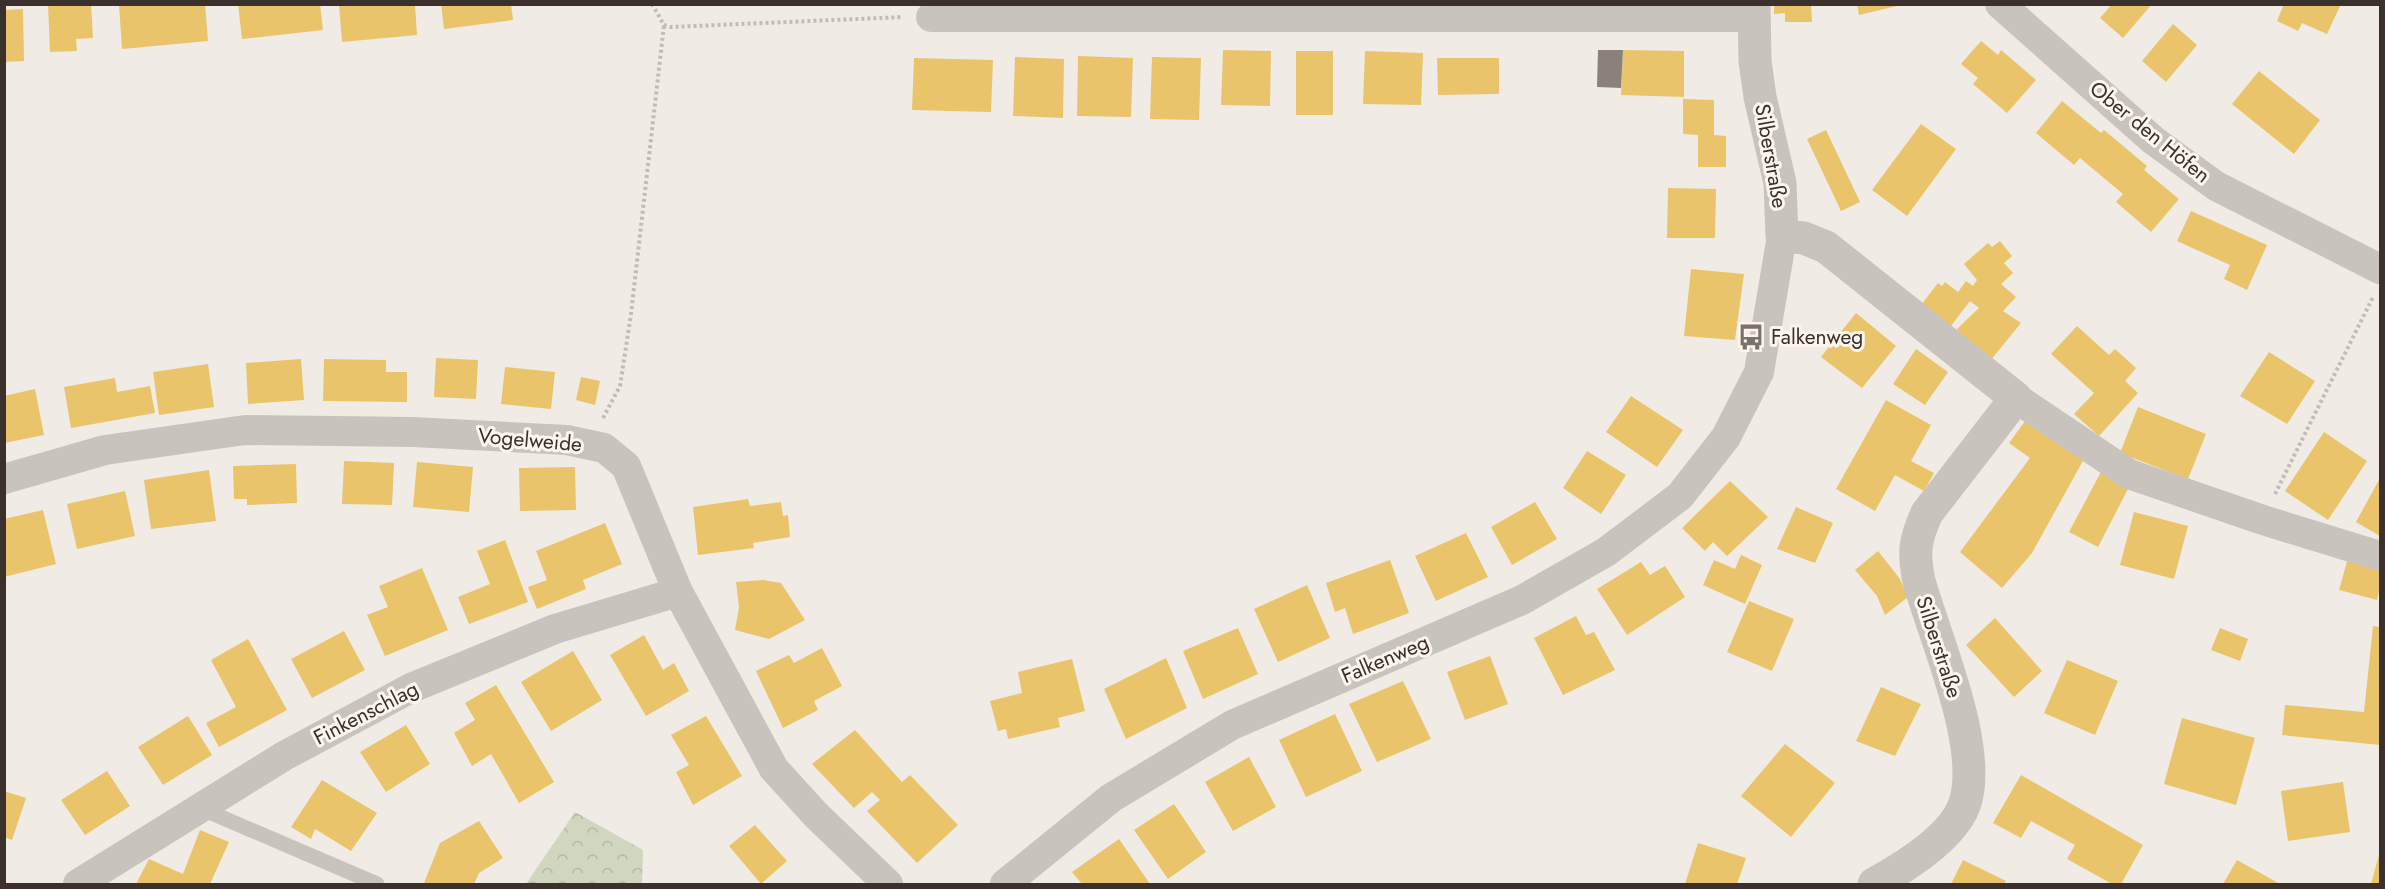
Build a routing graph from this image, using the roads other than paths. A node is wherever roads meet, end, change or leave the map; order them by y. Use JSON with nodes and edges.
{"nodes":[{"id":1,"x":2000,"y":4,"type":"edge"},
{"id":2,"x":1754,"y":11,"type":"edge"},
{"id":3,"x":931,"y":17,"type":"road end"},
{"id":4,"x":1782,"y":236,"type":"junction"},
{"id":5,"x":2378,"y":281,"type":"edge"},
{"id":6,"x":2016,"y":398,"type":"junction"},
{"id":7,"x":4,"y":479,"type":"edge"},
{"id":8,"x":2380,"y":556,"type":"edge"},
{"id":9,"x":678,"y":592,"type":"junction"},
{"id":10,"x":200,"y":807,"type":"junction"},
{"id":11,"x":78,"y":885,"type":"edge"},
{"id":12,"x":377,"y":885,"type":"edge"},
{"id":13,"x":888,"y":885,"type":"edge"},
{"id":14,"x":1005,"y":885,"type":"edge"},
{"id":15,"x":1874,"y":885,"type":"edge"}],
"edges":[{"from":1,"to":5,"type":"street","name":"Ober den Höfen"},
{"from":2,"to":3,"type":"street"},
{"from":2,"to":4,"type":"street","name":"Silberstraße"},
{"from":4,"to":6,"type":"street","name":"Silberstraße"},
{"from":4,"to":14,"type":"street","name":"Falkenweg"},
{"from":6,"to":8,"type":"street","name":"Silberstraße"},
{"from":6,"to":15,"type":"street","name":"Silberstraße"},
{"from":7,"to":9,"type":"street","name":"Vogelweide"},
{"from":9,"to":10,"type":"street","name":"Finkenschlag"},
{"from":9,"to":13,"type":"street","name":"Vogelweide"},
{"from":10,"to":11,"type":"street","name":"Finkenschlag"},
{"from":10,"to":12,"type":"lane"}]}
